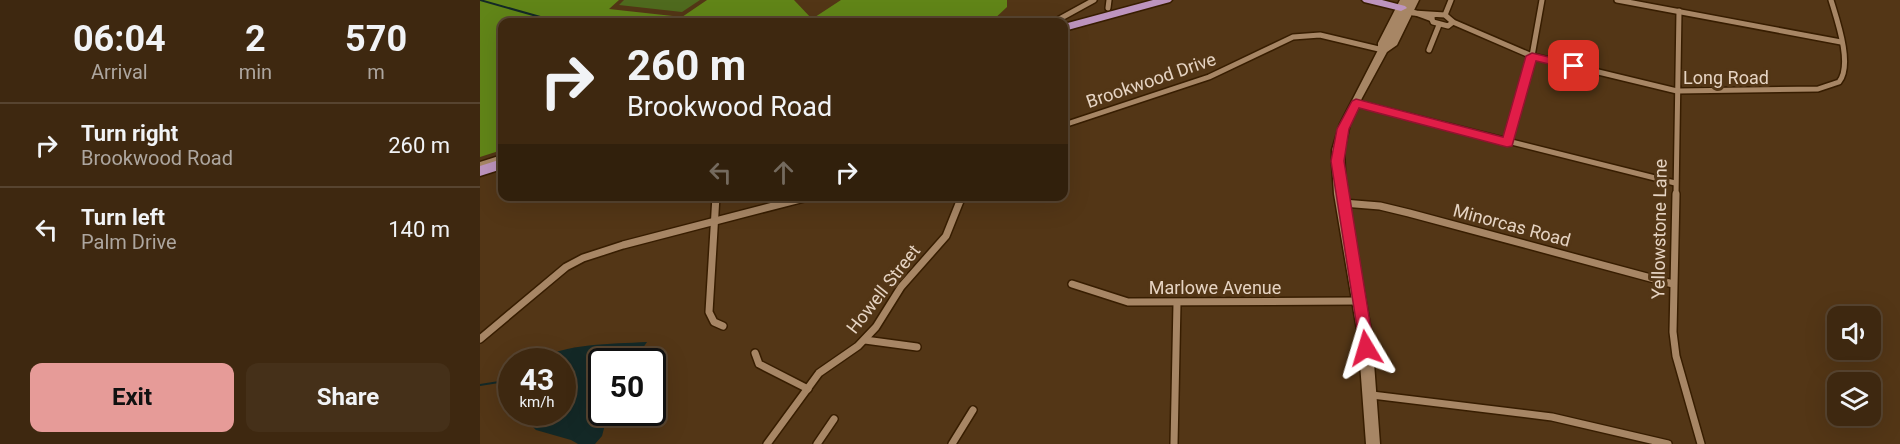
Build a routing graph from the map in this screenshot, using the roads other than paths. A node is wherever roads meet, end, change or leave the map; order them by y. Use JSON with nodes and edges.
{"nodes":[{"id":1,"x":1094,"y":0,"type":"edge"},
{"id":2,"x":1137,"y":0,"type":"edge"},
{"id":3,"x":1167,"y":0,"type":"edge"},
{"id":4,"x":1368,"y":0,"type":"edge"},
{"id":5,"x":1451,"y":0,"type":"edge"},
{"id":6,"x":1542,"y":0,"type":"edge"},
{"id":7,"x":1617,"y":0,"type":"edge"},
{"id":8,"x":1831,"y":0,"type":"edge"},
{"id":9,"x":1108,"y":4,"type":"edge"},
{"id":10,"x":1409,"y":6,"type":"edge"},
{"id":11,"x":1679,"y":11,"type":"junction"},
{"id":12,"x":1445,"y":15,"type":"junction"},
{"id":13,"x":1433,"y":17,"type":"junction"},
{"id":14,"x":1061,"y":18,"type":"edge"},
{"id":15,"x":1066,"y":18,"type":"edge"},
{"id":16,"x":1453,"y":22,"type":"junction"},
{"id":17,"x":1439,"y":25,"type":"junction"},
{"id":18,"x":1070,"y":27,"type":"edge"},
{"id":19,"x":1841,"y":42,"type":"junction"},
{"id":20,"x":1383,"y":50,"type":"junction"},
{"id":21,"x":1429,"y":50,"type":"dead end"},
{"id":22,"x":1532,"y":56,"type":"junction"},
{"id":23,"x":1677,"y":91,"type":"junction"},
{"id":24,"x":1356,"y":103,"type":"junction"},
{"id":25,"x":1068,"y":124,"type":"edge"},
{"id":26,"x":1507,"y":142,"type":"junction"},
{"id":27,"x":498,"y":158,"type":"edge"},
{"id":28,"x":480,"y":164,"type":"edge"},
{"id":29,"x":498,"y":165,"type":"edge"},
{"id":30,"x":480,"y":171,"type":"edge"},
{"id":31,"x":1675,"y":183,"type":"junction"},
{"id":32,"x":716,"y":201,"type":"edge"},
{"id":33,"x":793,"y":201,"type":"edge"},
{"id":34,"x":960,"y":201,"type":"edge"},
{"id":35,"x":1343,"y":203,"type":"junction"},
{"id":36,"x":715,"y":221,"type":"junction"},
{"id":37,"x":1072,"y":284,"type":"dead end"},
{"id":38,"x":1673,"y":284,"type":"junction"},
{"id":39,"x":1360,"y":301,"type":"junction"},
{"id":40,"x":1177,"y":303,"type":"junction"},
{"id":41,"x":723,"y":326,"type":"dead end"},
{"id":42,"x":480,"y":339,"type":"edge"},
{"id":43,"x":865,"y":340,"type":"junction"},
{"id":44,"x":917,"y":348,"type":"dead end"},
{"id":45,"x":755,"y":353,"type":"dead end"},
{"id":46,"x":808,"y":388,"type":"junction"},
{"id":47,"x":1372,"y":395,"type":"junction"},
{"id":48,"x":973,"y":410,"type":"dead end"},
{"id":49,"x":834,"y":419,"type":"dead end"},
{"id":50,"x":767,"y":444,"type":"edge"},
{"id":51,"x":817,"y":444,"type":"edge"},
{"id":52,"x":952,"y":444,"type":"edge"},
{"id":53,"x":1174,"y":444,"type":"edge"},
{"id":54,"x":1372,"y":444,"type":"edge"},
{"id":55,"x":1668,"y":444,"type":"edge"},
{"id":56,"x":1701,"y":444,"type":"edge"}],
"edges":[{"from":1,"to":14,"type":"street"},
{"from":2,"to":9,"type":"main road"},
{"from":3,"to":18,"type":"main road"},
{"from":4,"to":10,"type":"main road"},
{"from":5,"to":12,"type":"street"},
{"from":6,"to":22,"type":"street"},
{"from":7,"to":11,"type":"street"},
{"from":8,"to":19,"type":"street","name":"Long Road"},
{"from":9,"to":15,"type":"main road"},
{"from":9,"to":18,"type":"main road"},
{"from":10,"to":13,"type":"street"},
{"from":10,"to":20,"type":"main road"},
{"from":11,"to":19,"type":"street"},
{"from":11,"to":23,"type":"street","name":"Yellowstone Lane"},
{"from":12,"to":13,"type":"street"},
{"from":12,"to":16,"type":"street"},
{"from":13,"to":17,"type":"street"},
{"from":16,"to":17,"type":"street"},
{"from":16,"to":22,"type":"street","name":"Long Road"},
{"from":17,"to":21,"type":"street"},
{"from":19,"to":23,"type":"street","name":"Long Road"},
{"from":20,"to":24,"type":"main road"},
{"from":20,"to":25,"type":"street","name":"Brookwood Drive"},
{"from":22,"to":23,"type":"street","name":"Long Road"},
{"from":22,"to":26,"type":"street"},
{"from":23,"to":31,"type":"street","name":"Yellowstone Lane"},
{"from":24,"to":26,"type":"street"},
{"from":24,"to":35,"type":"main road"},
{"from":26,"to":31,"type":"street"},
{"from":27,"to":28,"type":"main road"},
{"from":29,"to":30,"type":"main road"},
{"from":31,"to":38,"type":"street","name":"Yellowstone Lane"},
{"from":32,"to":36,"type":"street"},
{"from":33,"to":36,"type":"street"},
{"from":34,"to":43,"type":"street","name":"Howell Street"},
{"from":35,"to":38,"type":"street","name":"Minorcas Road"},
{"from":35,"to":39,"type":"main road"},
{"from":36,"to":41,"type":"street"},
{"from":36,"to":42,"type":"street"},
{"from":37,"to":40,"type":"street","name":"Marlowe Avenue"},
{"from":38,"to":56,"type":"street","name":"Yellowstone Lane"},
{"from":39,"to":40,"type":"street","name":"Marlowe Avenue"},
{"from":39,"to":47,"type":"main road"},
{"from":40,"to":53,"type":"street"},
{"from":43,"to":44,"type":"street"},
{"from":43,"to":46,"type":"street","name":"Howell Street"},
{"from":45,"to":46,"type":"street"},
{"from":46,"to":50,"type":"street","name":"Howell Street"},
{"from":47,"to":54,"type":"main road"},
{"from":47,"to":55,"type":"street"},
{"from":48,"to":52,"type":"street"},
{"from":49,"to":51,"type":"street"}]}
